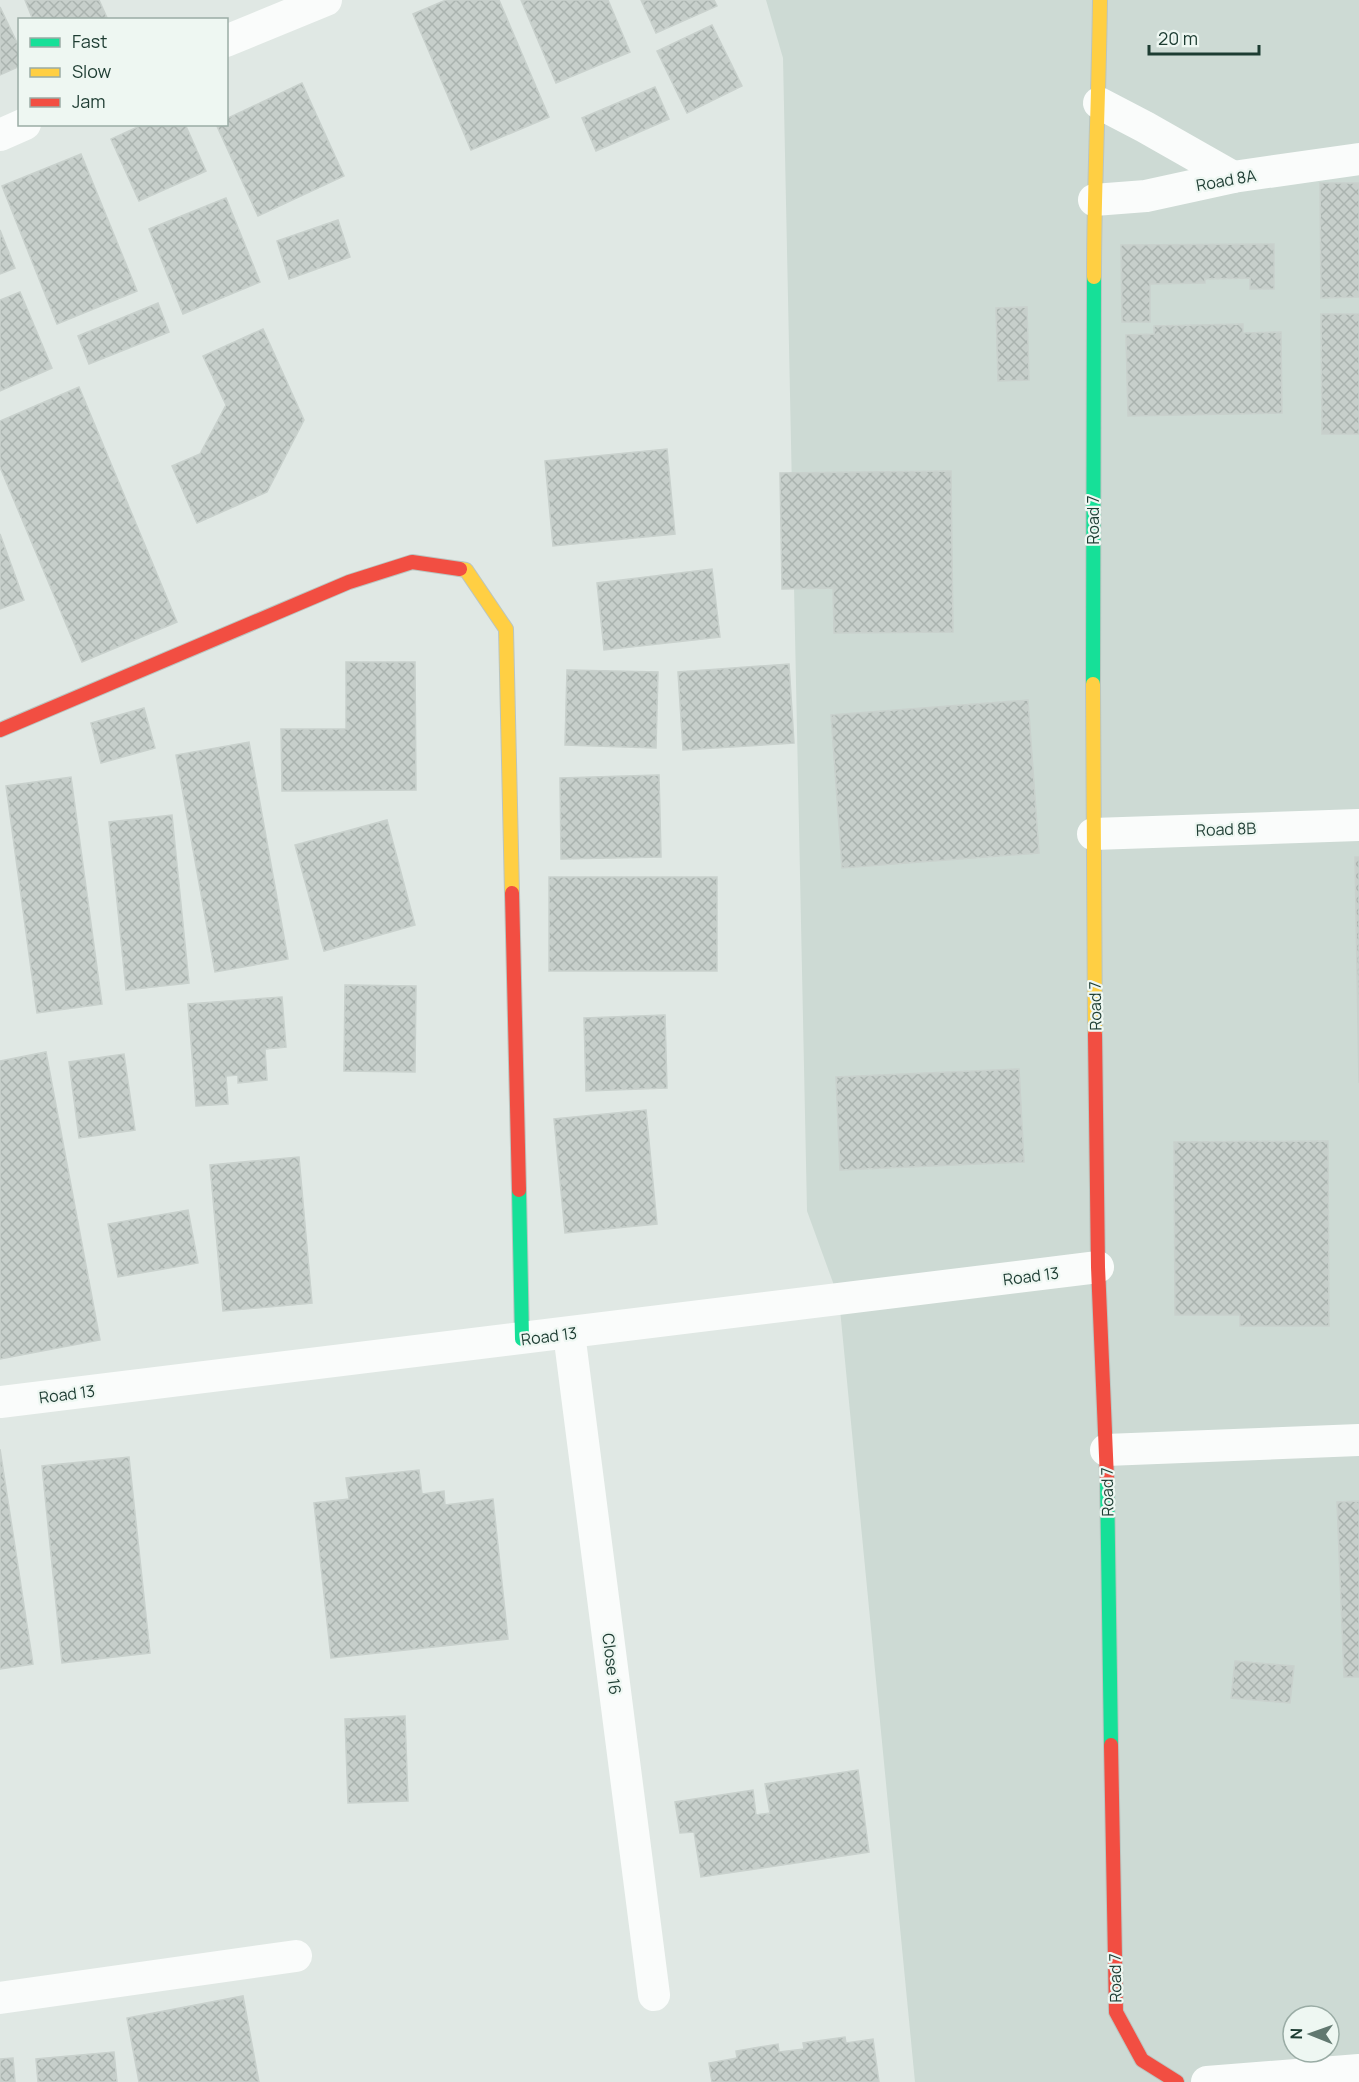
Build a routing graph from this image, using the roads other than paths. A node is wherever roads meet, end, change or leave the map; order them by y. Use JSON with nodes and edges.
{"nodes":[{"id":1,"x":326,"y":0,"type":"edge"},
{"id":2,"x":1100,"y":0,"type":"edge"},
{"id":3,"x":228,"y":40,"type":"edge"},
{"id":4,"x":1099,"y":103,"type":"junction"},
{"id":5,"x":20,"y":126,"type":"edge"},
{"id":6,"x":0,"y":135,"type":"edge"},
{"id":7,"x":1359,"y":159,"type":"edge"},
{"id":8,"x":1233,"y":177,"type":"junction"},
{"id":9,"x":1094,"y":200,"type":"junction"},
{"id":10,"x":0,"y":730,"type":"edge"},
{"id":11,"x":1359,"y":825,"type":"edge"},
{"id":12,"x":1093,"y":834,"type":"junction"},
{"id":13,"x":1098,"y":1267,"type":"junction"},
{"id":14,"x":569,"y":1333,"type":"junction"},
{"id":15,"x":522,"y":1339,"type":"junction"},
{"id":16,"x":0,"y":1402,"type":"edge"},
{"id":17,"x":1359,"y":1440,"type":"edge"},
{"id":18,"x":1106,"y":1450,"type":"junction"},
{"id":19,"x":296,"y":1956,"type":"dead end"},
{"id":20,"x":654,"y":1995,"type":"dead end"},
{"id":21,"x":0,"y":1998,"type":"edge"},
{"id":22,"x":1359,"y":2070,"type":"edge"},
{"id":23,"x":1177,"y":2082,"type":"edge"},
{"id":24,"x":1207,"y":2082,"type":"edge"}],
"edges":[{"from":1,"to":3,"type":"street"},
{"from":2,"to":4,"type":"street","name":"Road 7"},
{"from":4,"to":8,"type":"street"},
{"from":4,"to":9,"type":"street","name":"Road 7"},
{"from":5,"to":6,"type":"street"},
{"from":7,"to":8,"type":"street","name":"Road 8A"},
{"from":8,"to":9,"type":"street","name":"Road 8A"},
{"from":9,"to":12,"type":"street","name":"Road 7"},
{"from":10,"to":15,"type":"street"},
{"from":11,"to":12,"type":"street","name":"Road 8B"},
{"from":12,"to":13,"type":"street","name":"Road 7"},
{"from":13,"to":14,"type":"street","name":"Road 13"},
{"from":13,"to":18,"type":"street","name":"Road 7"},
{"from":14,"to":15,"type":"street","name":"Road 13"},
{"from":14,"to":20,"type":"street","name":"Close 16"},
{"from":15,"to":16,"type":"street","name":"Road 13"},
{"from":17,"to":18,"type":"street"},
{"from":18,"to":23,"type":"street","name":"Road 7"},
{"from":19,"to":21,"type":"street"},
{"from":22,"to":24,"type":"street"}]}
